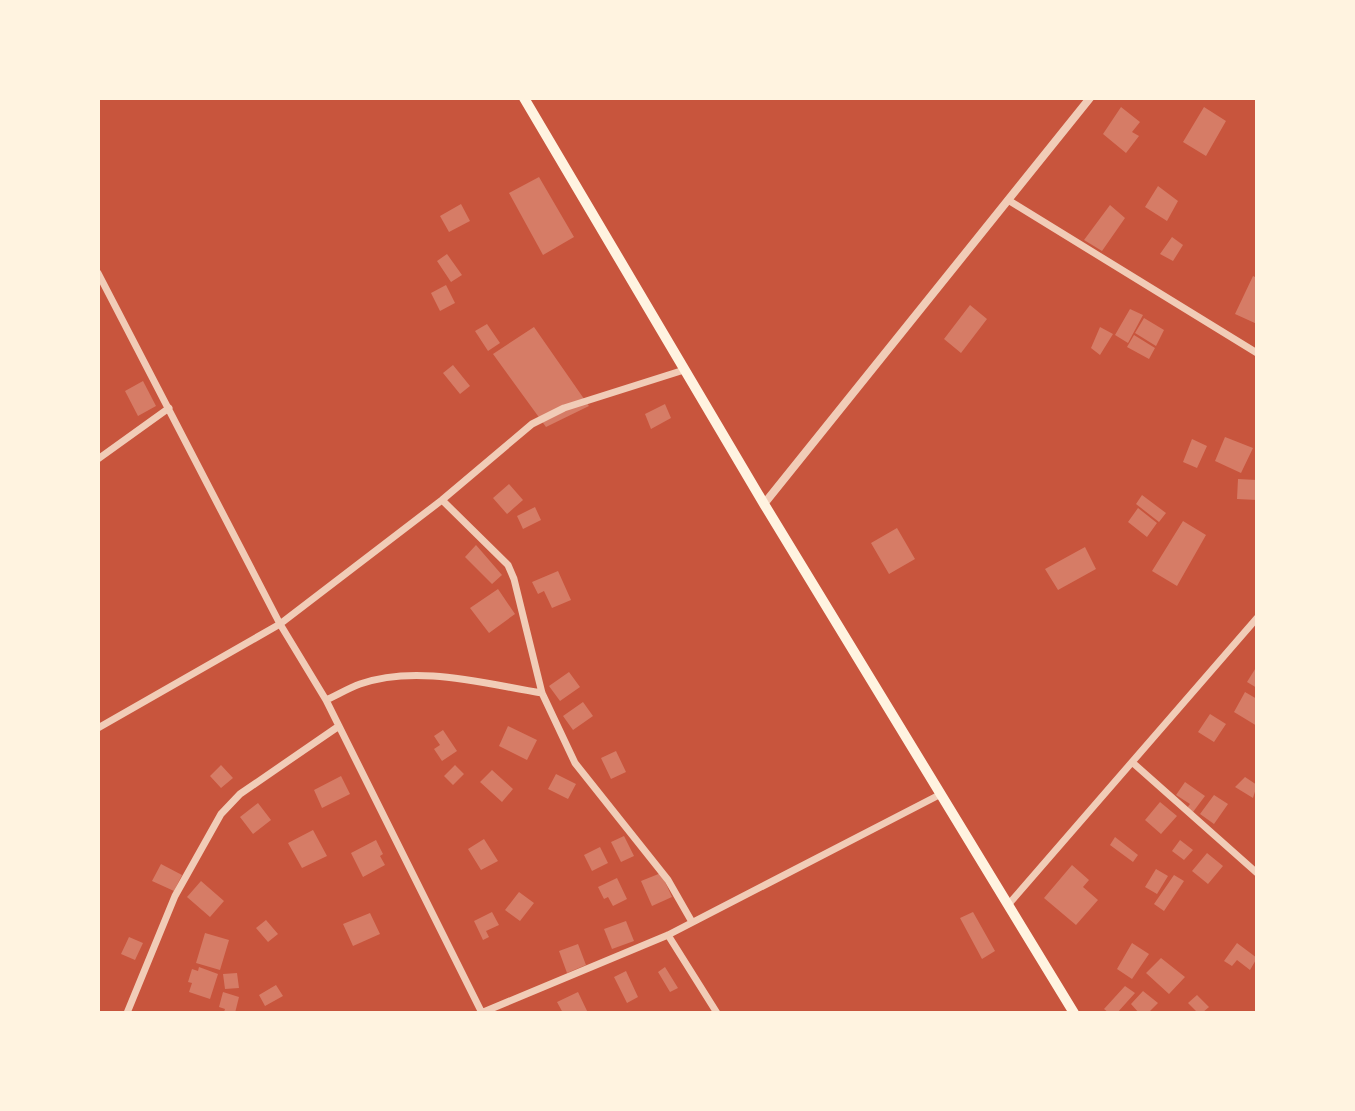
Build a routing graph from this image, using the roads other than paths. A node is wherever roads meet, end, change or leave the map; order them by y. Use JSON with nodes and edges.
{"nodes":[{"id":1,"x":524,"y":98,"type":"edge"},
{"id":2,"x":1090,"y":98,"type":"edge"},
{"id":3,"x":1008,"y":200,"type":"junction"},
{"id":4,"x":98,"y":273,"type":"edge"},
{"id":5,"x":1257,"y":353,"type":"edge"},
{"id":6,"x":684,"y":370,"type":"junction"},
{"id":7,"x":169,"y":408,"type":"junction"},
{"id":8,"x":98,"y":459,"type":"edge"},
{"id":9,"x":442,"y":500,"type":"junction"},
{"id":10,"x":764,"y":504,"type":"junction"},
{"id":11,"x":1257,"y":618,"type":"edge"},
{"id":12,"x":280,"y":624,"type":"junction"},
{"id":13,"x":542,"y":693,"type":"junction"},
{"id":14,"x":326,"y":700,"type":"junction"},
{"id":15,"x":339,"y":726,"type":"junction"},
{"id":16,"x":98,"y":728,"type":"edge"},
{"id":17,"x":1133,"y":763,"type":"junction"},
{"id":18,"x":941,"y":794,"type":"junction"},
{"id":19,"x":1257,"y":873,"type":"edge"},
{"id":20,"x":1008,"y":905,"type":"junction"},
{"id":21,"x":692,"y":922,"type":"junction"},
{"id":22,"x":668,"y":935,"type":"junction"},
{"id":23,"x":127,"y":1013,"type":"edge"},
{"id":24,"x":481,"y":1013,"type":"edge"},
{"id":25,"x":717,"y":1013,"type":"edge"},
{"id":26,"x":1074,"y":1013,"type":"edge"}],
"edges":[{"from":1,"to":6,"type":"main road"},
{"from":2,"to":3,"type":"street"},
{"from":3,"to":5,"type":"street"},
{"from":3,"to":10,"type":"street"},
{"from":4,"to":7,"type":"street"},
{"from":6,"to":9,"type":"street"},
{"from":6,"to":10,"type":"main road"},
{"from":7,"to":8,"type":"street"},
{"from":7,"to":12,"type":"street"},
{"from":9,"to":12,"type":"street"},
{"from":9,"to":13,"type":"street"},
{"from":10,"to":18,"type":"main road"},
{"from":11,"to":17,"type":"street"},
{"from":12,"to":14,"type":"street"},
{"from":12,"to":16,"type":"street"},
{"from":13,"to":14,"type":"street"},
{"from":13,"to":21,"type":"street"},
{"from":14,"to":15,"type":"street"},
{"from":15,"to":23,"type":"street"},
{"from":15,"to":24,"type":"street"},
{"from":17,"to":19,"type":"street"},
{"from":17,"to":20,"type":"street"},
{"from":18,"to":20,"type":"main road"},
{"from":18,"to":21,"type":"street"},
{"from":20,"to":26,"type":"main road"},
{"from":21,"to":22,"type":"street"},
{"from":22,"to":24,"type":"street"},
{"from":22,"to":25,"type":"street"}]}
